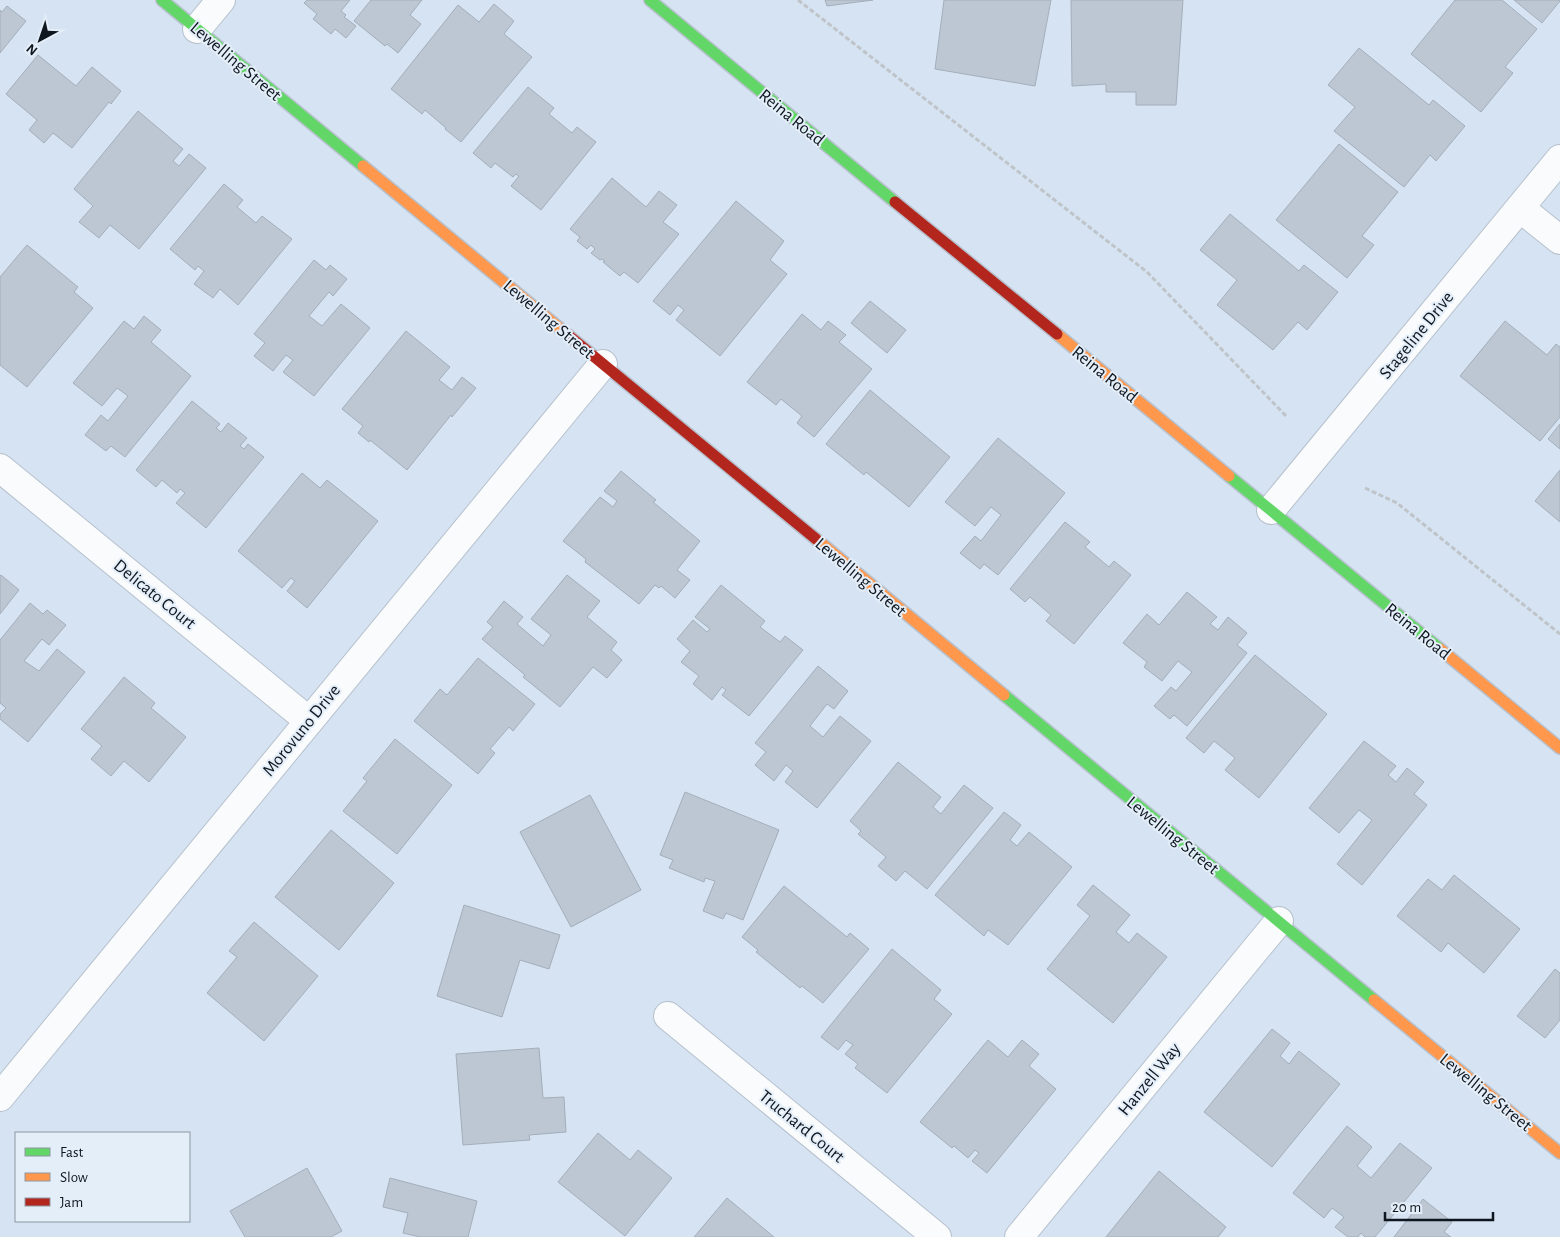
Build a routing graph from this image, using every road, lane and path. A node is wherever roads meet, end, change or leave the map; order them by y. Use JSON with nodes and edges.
{"nodes":[{"id":1,"x":162,"y":0,"type":"edge"},
{"id":2,"x":221,"y":0,"type":"edge"},
{"id":3,"x":650,"y":0,"type":"edge"},
{"id":4,"x":798,"y":0,"type":"edge"},
{"id":5,"x":197,"y":29,"type":"junction"},
{"id":6,"x":1560,"y":159,"type":"edge"},
{"id":7,"x":1520,"y":208,"type":"junction"},
{"id":8,"x":1560,"y":240,"type":"edge"},
{"id":9,"x":603,"y":364,"type":"junction"},
{"id":10,"x":1287,"y":417,"type":"dead end"},
{"id":11,"x":0,"y":468,"type":"edge"},
{"id":12,"x":1366,"y":488,"type":"dead end"},
{"id":13,"x":1271,"y":510,"type":"junction"},
{"id":14,"x":1560,"y":634,"type":"edge"},
{"id":15,"x":309,"y":721,"type":"junction"},
{"id":16,"x":1560,"y":748,"type":"edge"},
{"id":17,"x":1279,"y":921,"type":"junction"},
{"id":18,"x":668,"y":1016,"type":"dead end"},
{"id":19,"x":3,"y":1087,"type":"edge"},
{"id":20,"x":1560,"y":1153,"type":"edge"},
{"id":21,"x":937,"y":1237,"type":"edge"},
{"id":22,"x":1019,"y":1237,"type":"edge"}],
"edges":[{"from":1,"to":5,"type":"street","name":"Lewelling Street"},
{"from":2,"to":5,"type":"street"},
{"from":3,"to":13,"type":"street","name":"Reina Road"},
{"from":4,"to":10,"type":"path"},
{"from":5,"to":9,"type":"street","name":"Lewelling Street"},
{"from":6,"to":7,"type":"street","name":"Stageline Drive"},
{"from":7,"to":8,"type":"street"},
{"from":7,"to":13,"type":"street","name":"Stageline Drive"},
{"from":9,"to":15,"type":"street","name":"Morovuno Drive"},
{"from":9,"to":17,"type":"street","name":"Lewelling Street"},
{"from":11,"to":15,"type":"street","name":"Delicato Court"},
{"from":12,"to":14,"type":"path"},
{"from":13,"to":16,"type":"street","name":"Reina Road"},
{"from":15,"to":19,"type":"street","name":"Morovuno Drive"},
{"from":17,"to":20,"type":"street","name":"Lewelling Street"},
{"from":17,"to":22,"type":"street","name":"Hanzell Way"},
{"from":18,"to":21,"type":"street","name":"Truchard Court"}]}
